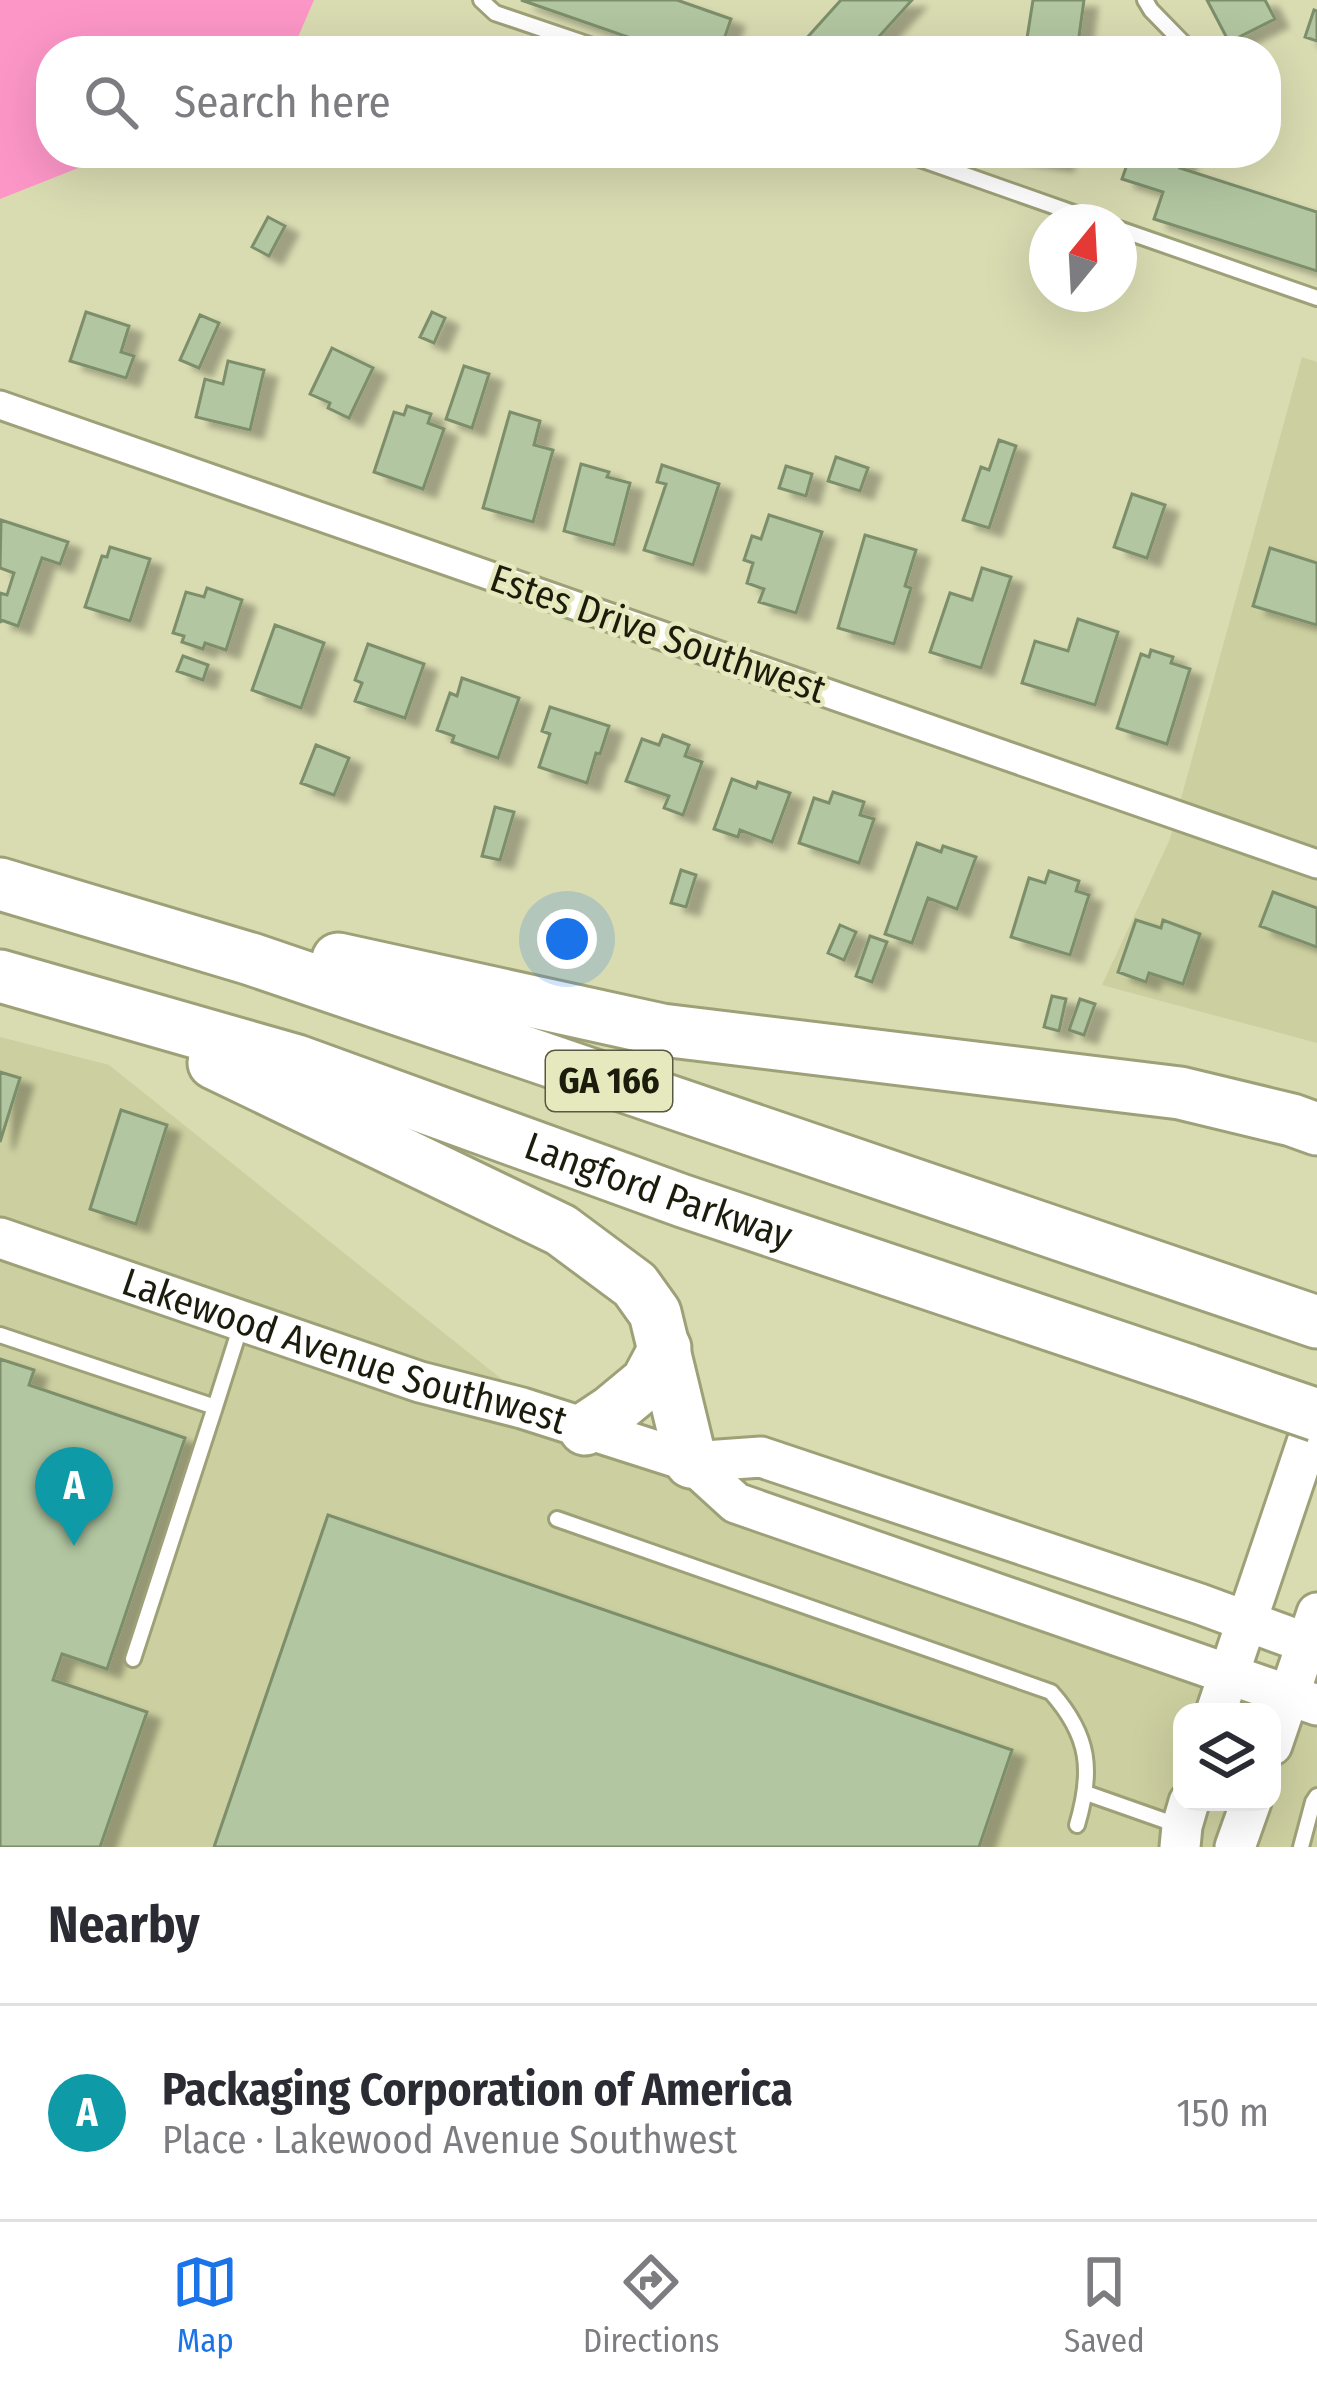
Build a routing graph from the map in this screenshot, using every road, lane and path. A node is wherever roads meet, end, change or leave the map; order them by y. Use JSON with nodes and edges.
{"nodes":[{"id":1,"x":481,"y":0,"type":"edge"},
{"id":2,"x":1145,"y":0,"type":"edge"},
{"id":3,"x":563,"y":36,"type":"edge"},
{"id":4,"x":1176,"y":36,"type":"edge"},
{"id":5,"x":946,"y":168,"type":"edge"},
{"id":6,"x":1048,"y":204,"type":"edge"},
{"id":7,"x":1137,"y":235,"type":"edge"},
{"id":8,"x":1317,"y":298,"type":"edge"},
{"id":9,"x":0,"y":404,"type":"edge"},
{"id":10,"x":1317,"y":864,"type":"edge"},
{"id":11,"x":12,"y":887,"type":"edge"},
{"id":12,"x":22,"y":981,"type":"edge"},
{"id":13,"x":1317,"y":1129,"type":"edge"},
{"id":14,"x":0,"y":1238,"type":"edge"},
{"id":15,"x":243,"y":1321,"type":"junction"},
{"id":16,"x":1317,"y":1322,"type":"edge"},
{"id":17,"x":0,"y":1335,"type":"edge"},
{"id":18,"x":665,"y":1348,"type":"junction"},
{"id":19,"x":215,"y":1407,"type":"junction"},
{"id":20,"x":1317,"y":1414,"type":"edge"},
{"id":21,"x":585,"y":1429,"type":"junction"},
{"id":22,"x":691,"y":1462,"type":"junction"},
{"id":23,"x":557,"y":1519,"type":"dead end"},
{"id":24,"x":1246,"y":1620,"type":"junction"},
{"id":25,"x":1313,"y":1635,"type":"edge"},
{"id":26,"x":133,"y":1659,"type":"dead end"},
{"id":27,"x":1222,"y":1694,"type":"edge"},
{"id":28,"x":1303,"y":1701,"type":"edge"},
{"id":29,"x":1281,"y":1732,"type":"edge"},
{"id":30,"x":1086,"y":1793,"type":"junction"},
{"id":31,"x":1317,"y":1796,"type":"edge"},
{"id":32,"x":1248,"y":1811,"type":"edge"},
{"id":33,"x":1076,"y":1825,"type":"dead end"},
{"id":34,"x":1183,"y":1825,"type":"edge"},
{"id":35,"x":1236,"y":1847,"type":"edge"},
{"id":36,"x":1301,"y":1847,"type":"edge"}],
"edges":[{"from":1,"to":3,"type":"lane"},
{"from":2,"to":4,"type":"lane"},
{"from":5,"to":6,"type":"lane"},
{"from":7,"to":8,"type":"lane"},
{"from":9,"to":10,"type":"street","name":"Estes Drive Southwest"},
{"from":11,"to":13,"type":"highway"},
{"from":11,"to":16,"type":"highway","number":"GA 166"},
{"from":12,"to":18,"type":"highway"},
{"from":12,"to":20,"type":"highway","name":"Langford Parkway","number":"GA 166","bridge":true},
{"from":14,"to":15,"type":"street","name":"Lakewood Avenue Southwest"},
{"from":15,"to":19,"type":"lane"},
{"from":15,"to":21,"type":"street","name":"Lakewood Avenue Southwest"},
{"from":17,"to":19,"type":"lane"},
{"from":18,"to":21,"type":"highway"},
{"from":18,"to":22,"type":"highway"},
{"from":19,"to":26,"type":"lane"},
{"from":20,"to":24,"type":"street"},
{"from":21,"to":22,"type":"street","name":"Lakewood Avenue Southwest"},
{"from":22,"to":24,"type":"street","name":"Lakewood Avenue Southwest"},
{"from":22,"to":27,"type":"street","name":"Lakewood Avenue Southwest"},
{"from":23,"to":30,"type":"lane"},
{"from":24,"to":25,"type":"street","name":"Lakewood Avenue Southwest"},
{"from":24,"to":27,"type":"street"},
{"from":25,"to":28,"type":"street"},
{"from":27,"to":28,"type":"street","name":"Lakewood Avenue Southwest"},
{"from":28,"to":29,"type":"street"},
{"from":30,"to":33,"type":"lane"},
{"from":30,"to":34,"type":"lane"},
{"from":31,"to":36,"type":"lane"},
{"from":32,"to":35,"type":"street"}]}
